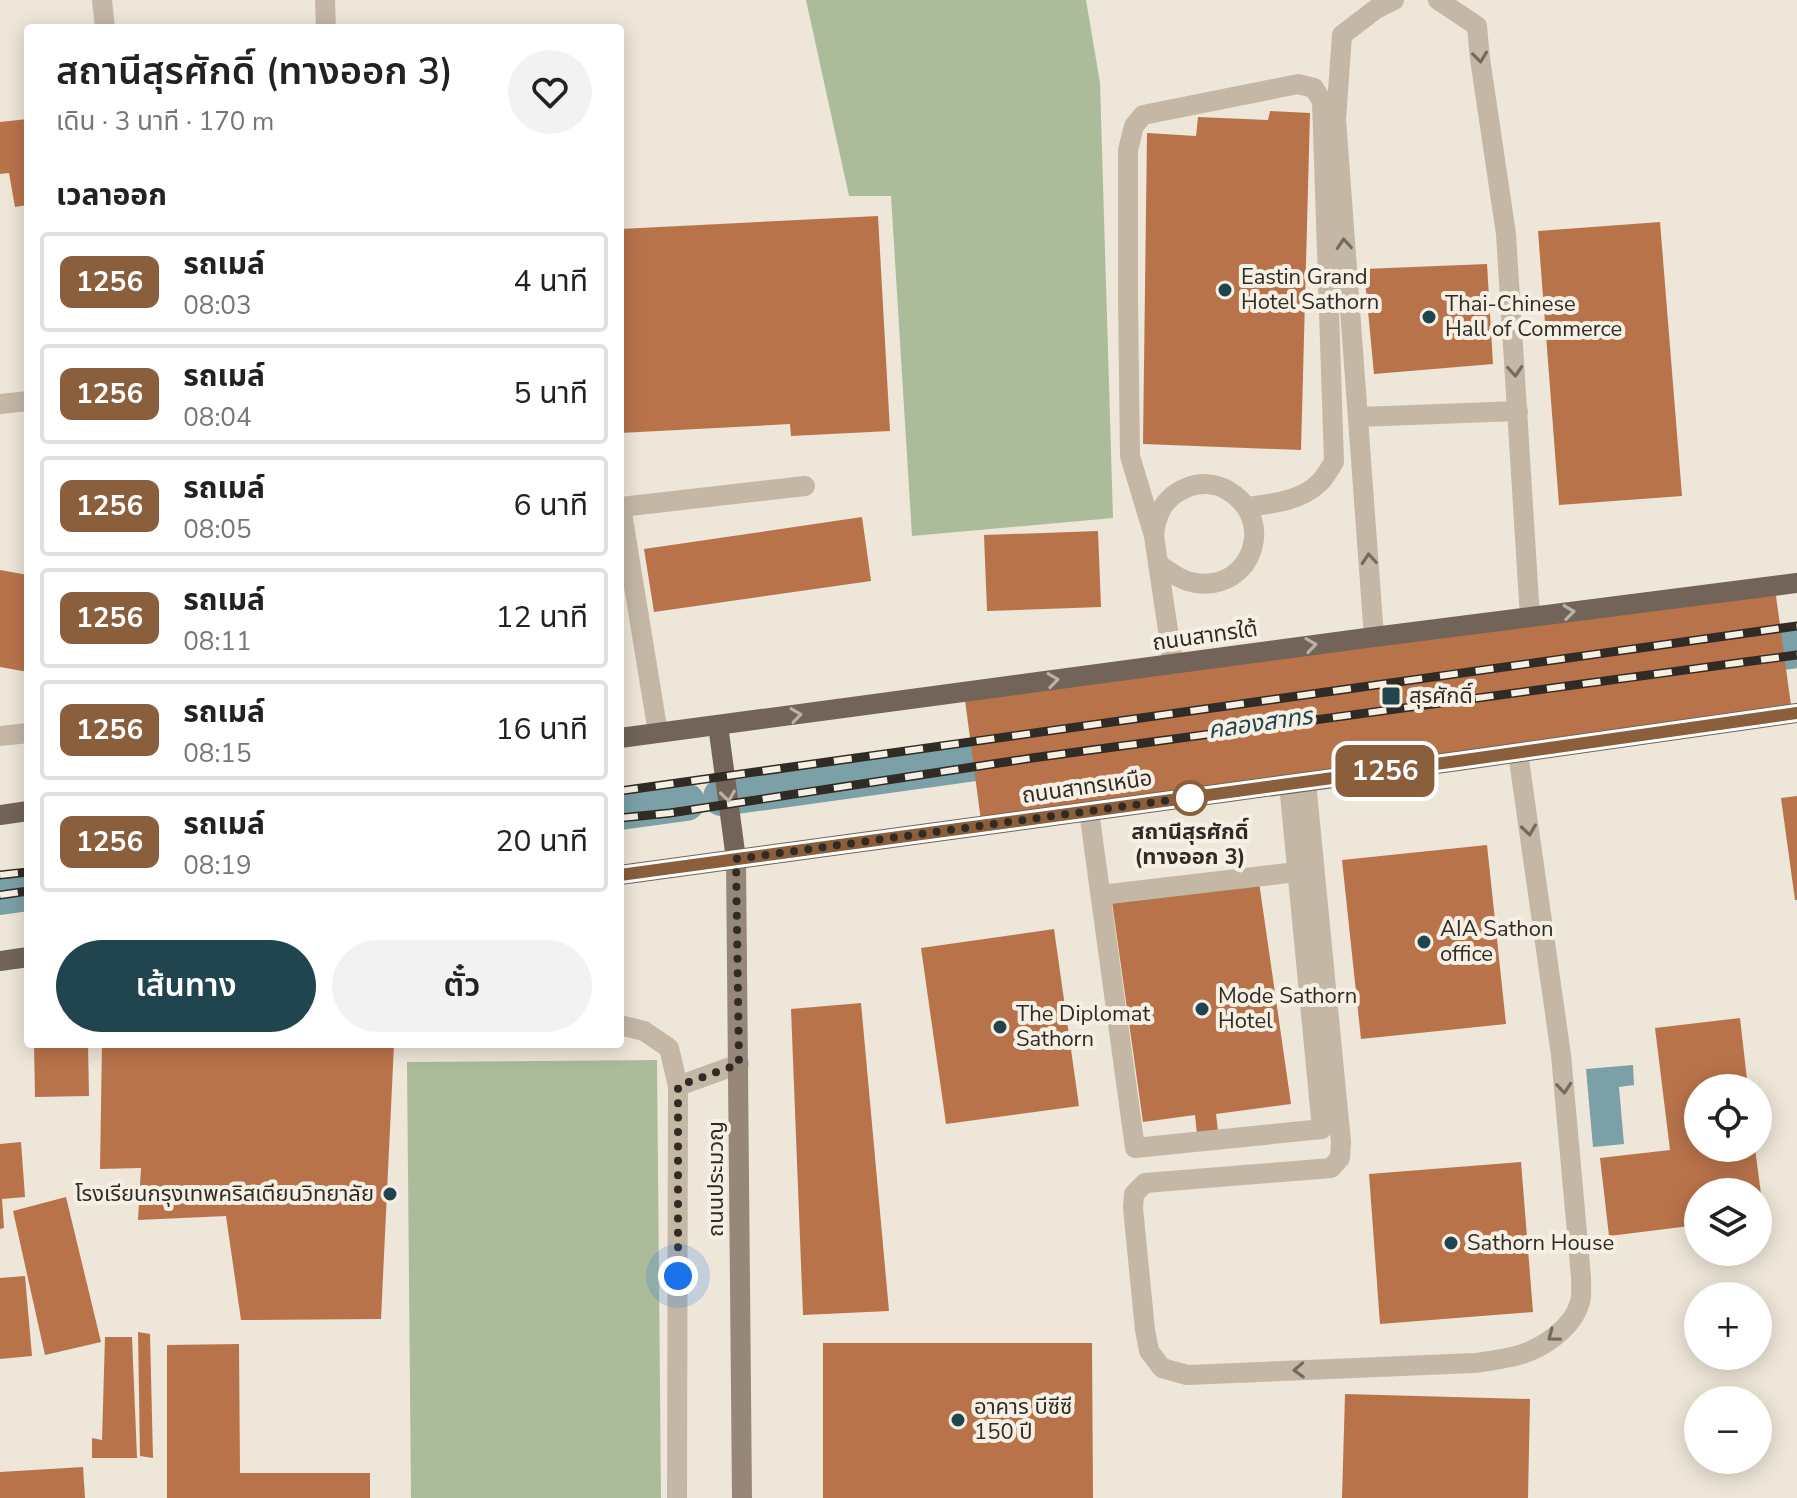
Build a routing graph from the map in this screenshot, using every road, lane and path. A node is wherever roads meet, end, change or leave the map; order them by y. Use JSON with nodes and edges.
{"nodes":[{"id":1,"x":102,"y":0,"type":"edge"},
{"id":2,"x":325,"y":0,"type":"edge"},
{"id":3,"x":1394,"y":0,"type":"edge"},
{"id":4,"x":1438,"y":0,"type":"edge"},
{"id":5,"x":105,"y":24,"type":"edge"},
{"id":6,"x":326,"y":24,"type":"edge"},
{"id":7,"x":24,"y":401,"type":"edge"},
{"id":8,"x":0,"y":404,"type":"edge"},
{"id":9,"x":1518,"y":411,"type":"junction"},
{"id":10,"x":1359,"y":417,"type":"junction"},
{"id":11,"x":805,"y":486,"type":"dead end"},
{"id":12,"x":624,"y":507,"type":"edge"},
{"id":13,"x":1247,"y":507,"type":"junction"},
{"id":14,"x":624,"y":525,"type":"edge"},
{"id":15,"x":1154,"y":536,"type":"junction"},
{"id":16,"x":1158,"y":564,"type":"junction"},
{"id":17,"x":1797,"y":583,"type":"edge"},
{"id":18,"x":1530,"y":617,"type":"junction"},
{"id":19,"x":1374,"y":637,"type":"junction"},
{"id":20,"x":1173,"y":664,"type":"junction"},
{"id":21,"x":1797,"y":713,"type":"edge"},
{"id":22,"x":718,"y":725,"type":"junction"},
{"id":23,"x":24,"y":733,"type":"edge"},
{"id":24,"x":658,"y":733,"type":"junction"},
{"id":25,"x":0,"y":736,"type":"edge"},
{"id":26,"x":624,"y":737,"type":"edge"},
{"id":27,"x":1518,"y":753,"type":"junction"},
{"id":28,"x":1297,"y":783,"type":"junction"},
{"id":29,"x":1089,"y":811,"type":"junction"},
{"id":30,"x":24,"y":812,"type":"edge"},
{"id":31,"x":0,"y":815,"type":"edge"},
{"id":32,"x":736,"y":859,"type":"junction"},
{"id":33,"x":1297,"y":872,"type":"junction"},
{"id":34,"x":624,"y":874,"type":"edge"},
{"id":35,"x":1101,"y":895,"type":"junction"},
{"id":36,"x":24,"y":958,"type":"edge"},
{"id":37,"x":0,"y":961,"type":"edge"},
{"id":38,"x":624,"y":1026,"type":"edge"},
{"id":39,"x":739,"y":1064,"type":"junction"},
{"id":40,"x":678,"y":1086,"type":"junction"},
{"id":41,"x":677,"y":1498,"type":"edge"},
{"id":42,"x":742,"y":1498,"type":"edge"}],
"edges":[{"from":1,"to":5,"type":"street"},
{"from":2,"to":6,"type":"street"},
{"from":10,"to":3,"type":"street","one_way":true},
{"from":4,"to":9,"type":"street","one_way":true},
{"from":7,"to":8,"type":"street"},
{"from":9,"to":10,"type":"street"},
{"from":9,"to":18,"type":"street"},
{"from":19,"to":10,"type":"street","one_way":true},
{"from":11,"to":12,"type":"street"},
{"from":13,"to":15,"type":"street"},
{"from":13,"to":15,"type":"street"},
{"from":13,"to":16,"type":"street"},
{"from":14,"to":24,"type":"street"},
{"from":15,"to":16,"type":"street"},
{"from":16,"to":20,"type":"street"},
{"from":18,"to":17,"type":"main road","name":"ถนนสาทรใต้","one_way":true},
{"from":18,"to":19,"type":"main road","name":"ถนนสาทรใต้"},
{"from":20,"to":19,"type":"main road","name":"ถนนสาทรใต้","one_way":true},
{"from":22,"to":20,"type":"main road","name":"ถนนสาทรใต้","one_way":true},
{"from":21,"to":27,"type":"main road","name":"ถนนสาทรเหนือ"},
{"from":22,"to":24,"type":"main road","name":"ถนนสาทรใต้"},
{"from":22,"to":32,"type":"main road","one_way":true},
{"from":23,"to":25,"type":"street"},
{"from":24,"to":26,"type":"main road","name":"ถนนสาทรใต้"},
{"from":27,"to":28,"type":"main road","name":"ถนนสาทรเหนือ"},
{"from":27,"to":28,"type":"street","one_way":true},
{"from":28,"to":29,"type":"main road","name":"ถนนสาทรเหนือ"},
{"from":28,"to":33,"type":"street"},
{"from":29,"to":32,"type":"main road","name":"ถนนสาทรเหนือ"},
{"from":29,"to":35,"type":"street"},
{"from":30,"to":31,"type":"main road"},
{"from":32,"to":34,"type":"main road","name":"ถนนสาทรเหนือ"},
{"from":32,"to":39,"type":"street","name":"ถนนประมวญ"},
{"from":33,"to":35,"type":"street"},
{"from":33,"to":35,"type":"street"},
{"from":36,"to":37,"type":"main road"},
{"from":38,"to":40,"type":"street"},
{"from":39,"to":40,"type":"street"},
{"from":39,"to":42,"type":"street","name":"ถนนประมวญ"},
{"from":40,"to":41,"type":"street"}]}
